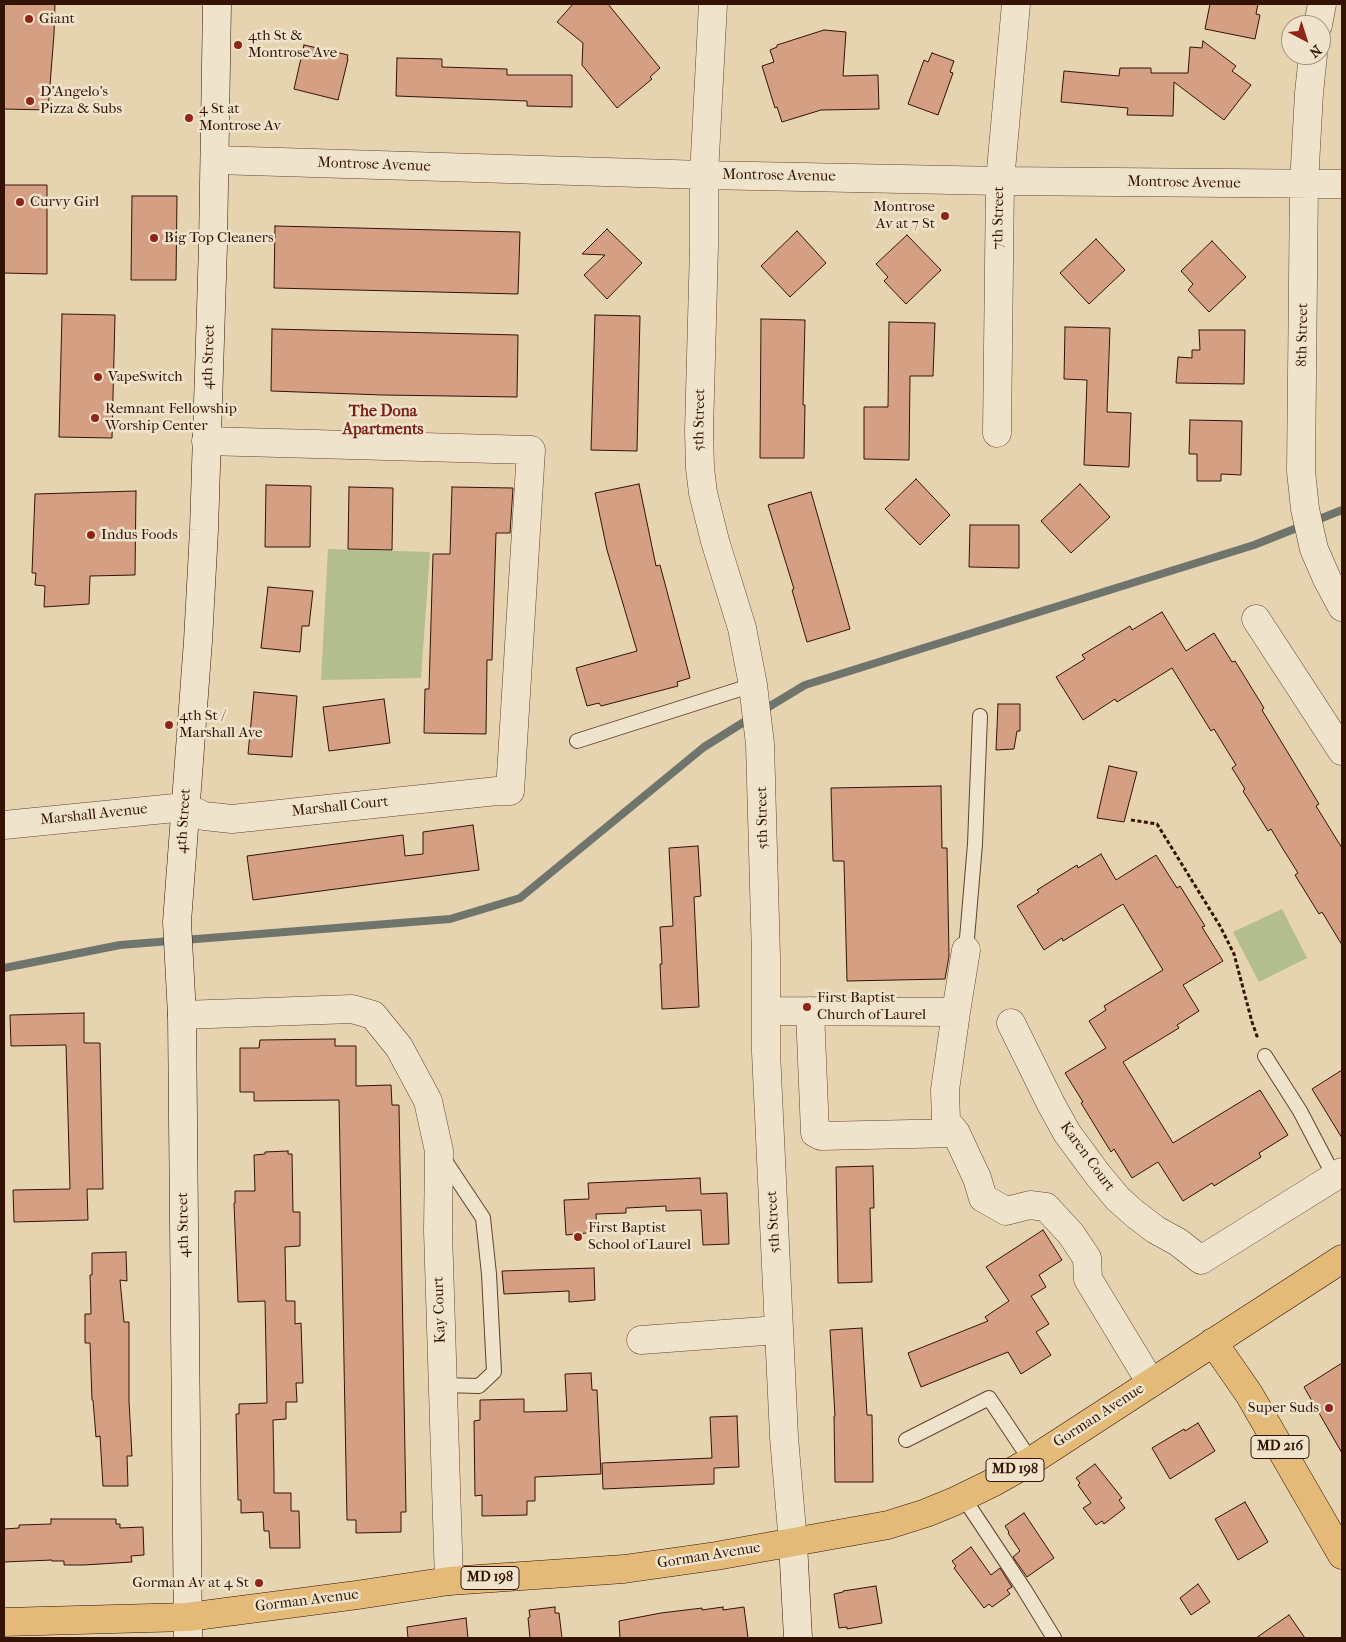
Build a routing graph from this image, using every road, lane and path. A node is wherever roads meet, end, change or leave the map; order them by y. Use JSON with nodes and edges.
{"nodes":[{"id":1,"x":217,"y":4,"type":"edge"},
{"id":2,"x":713,"y":4,"type":"edge"},
{"id":3,"x":1016,"y":4,"type":"edge"},
{"id":4,"x":1312,"y":65,"type":"edge"},
{"id":5,"x":215,"y":160,"type":"junction"},
{"id":6,"x":704,"y":175,"type":"junction"},
{"id":7,"x":1000,"y":181,"type":"junction"},
{"id":8,"x":1304,"y":184,"type":"junction"},
{"id":9,"x":1342,"y":184,"type":"edge"},
{"id":10,"x":997,"y":433,"type":"dead end"},
{"id":11,"x":206,"y":441,"type":"junction"},
{"id":12,"x":1342,"y":607,"type":"edge"},
{"id":13,"x":1256,"y":619,"type":"dead end"},
{"id":14,"x":753,"y":685,"type":"junction"},
{"id":15,"x":980,"y":716,"type":"dead end"},
{"id":16,"x":577,"y":741,"type":"dead end"},
{"id":17,"x":1342,"y":751,"type":"edge"},
{"id":18,"x":185,"y":807,"type":"junction"},
{"id":19,"x":1131,"y":820,"type":"dead end"},
{"id":20,"x":4,"y":825,"type":"edge"},
{"id":21,"x":966,"y":950,"type":"joint"},
{"id":22,"x":766,"y":1011,"type":"junction"},
{"id":23,"x":810,"y":1011,"type":"junction"},
{"id":24,"x":956,"y":1012,"type":"junction"},
{"id":25,"x":182,"y":1015,"type":"junction"},
{"id":26,"x":1011,"y":1023,"type":"dead end"},
{"id":27,"x":1265,"y":1056,"type":"joint"},
{"id":28,"x":956,"y":1133,"type":"junction"},
{"id":29,"x":439,"y":1151,"type":"junction"},
{"id":30,"x":1338,"y":1174,"type":"edge"},
{"id":31,"x":1342,"y":1258,"type":"edge"},
{"id":32,"x":778,"y":1330,"type":"junction"},
{"id":33,"x":641,"y":1340,"type":"dead end"},
{"id":34,"x":1213,"y":1342,"type":"junction"},
{"id":35,"x":1150,"y":1383,"type":"junction"},
{"id":36,"x":442,"y":1385,"type":"junction"},
{"id":37,"x":906,"y":1440,"type":"dead end"},
{"id":38,"x":1031,"y":1461,"type":"junction"},
{"id":39,"x":963,"y":1497,"type":"junction"},
{"id":40,"x":793,"y":1543,"type":"junction"},
{"id":41,"x":1342,"y":1555,"type":"edge"},
{"id":42,"x":448,"y":1581,"type":"junction"},
{"id":43,"x":4,"y":1622,"type":"edge"},
{"id":44,"x":188,"y":1628,"type":"edge"},
{"id":45,"x":798,"y":1638,"type":"edge"},
{"id":46,"x":1054,"y":1638,"type":"edge"}],
"edges":[{"from":1,"to":5,"type":"street","name":"4th Street"},
{"from":2,"to":6,"type":"street","name":"5th Street"},
{"from":3,"to":7,"type":"street","name":"7th Street"},
{"from":4,"to":8,"type":"street","name":"8th Street"},
{"from":5,"to":6,"type":"street","name":"Montrose Avenue"},
{"from":5,"to":11,"type":"street","name":"4th Street"},
{"from":6,"to":7,"type":"street","name":"Montrose Avenue"},
{"from":6,"to":14,"type":"street","name":"5th Street"},
{"from":7,"to":8,"type":"street","name":"Montrose Avenue"},
{"from":7,"to":10,"type":"street","name":"7th Street"},
{"from":8,"to":9,"type":"street","name":"Montrose Avenue"},
{"from":8,"to":12,"type":"street","name":"8th Street"},
{"from":11,"to":18,"type":"street","name":"4th Street"},
{"from":11,"to":18,"type":"street","name":"Marshall Court"},
{"from":13,"to":17,"type":"street"},
{"from":14,"to":16,"type":"lane"},
{"from":14,"to":22,"type":"street","name":"5th Street"},
{"from":15,"to":21,"type":"lane"},
{"from":18,"to":20,"type":"street","name":"Marshall Avenue"},
{"from":18,"to":25,"type":"street","name":"4th Street"},
{"from":19,"to":27,"type":"path"},
{"from":21,"to":24,"type":"street"},
{"from":22,"to":23,"type":"street"},
{"from":22,"to":32,"type":"street","name":"5th Street"},
{"from":23,"to":24,"type":"street"},
{"from":23,"to":28,"type":"street"},
{"from":24,"to":28,"type":"street"},
{"from":25,"to":29,"type":"street","name":"Kay Court"},
{"from":25,"to":44,"type":"street","name":"4th Street"},
{"from":26,"to":30,"type":"street","name":"Karen Court"},
{"from":27,"to":30,"type":"lane"},
{"from":28,"to":35,"type":"street"},
{"from":29,"to":36,"type":"street","name":"Kay Court"},
{"from":29,"to":36,"type":"lane"},
{"from":31,"to":34,"type":"main road","name":"Gorman Avenue","number":"MD 198"},
{"from":32,"to":33,"type":"street"},
{"from":32,"to":40,"type":"street","name":"5th Street"},
{"from":34,"to":35,"type":"main road","name":"Gorman Avenue","number":"MD 198"},
{"from":34,"to":41,"type":"main road","number":"MD 216"},
{"from":35,"to":38,"type":"main road","name":"Gorman Avenue","number":"MD 198"},
{"from":36,"to":42,"type":"street","name":"Kay Court"},
{"from":37,"to":38,"type":"lane"},
{"from":38,"to":39,"type":"main road","name":"Gorman Avenue","number":"MD 198"},
{"from":39,"to":40,"type":"main road","name":"Gorman Avenue","number":"MD 198"},
{"from":39,"to":46,"type":"lane"},
{"from":40,"to":42,"type":"main road","name":"Gorman Avenue","number":"MD 198"},
{"from":40,"to":45,"type":"street","name":"5th Street"},
{"from":42,"to":44,"type":"main road","name":"Gorman Avenue","number":"MD 198"},
{"from":43,"to":44,"type":"main road","name":"Gorman Avenue","number":"MD 198"}]}
